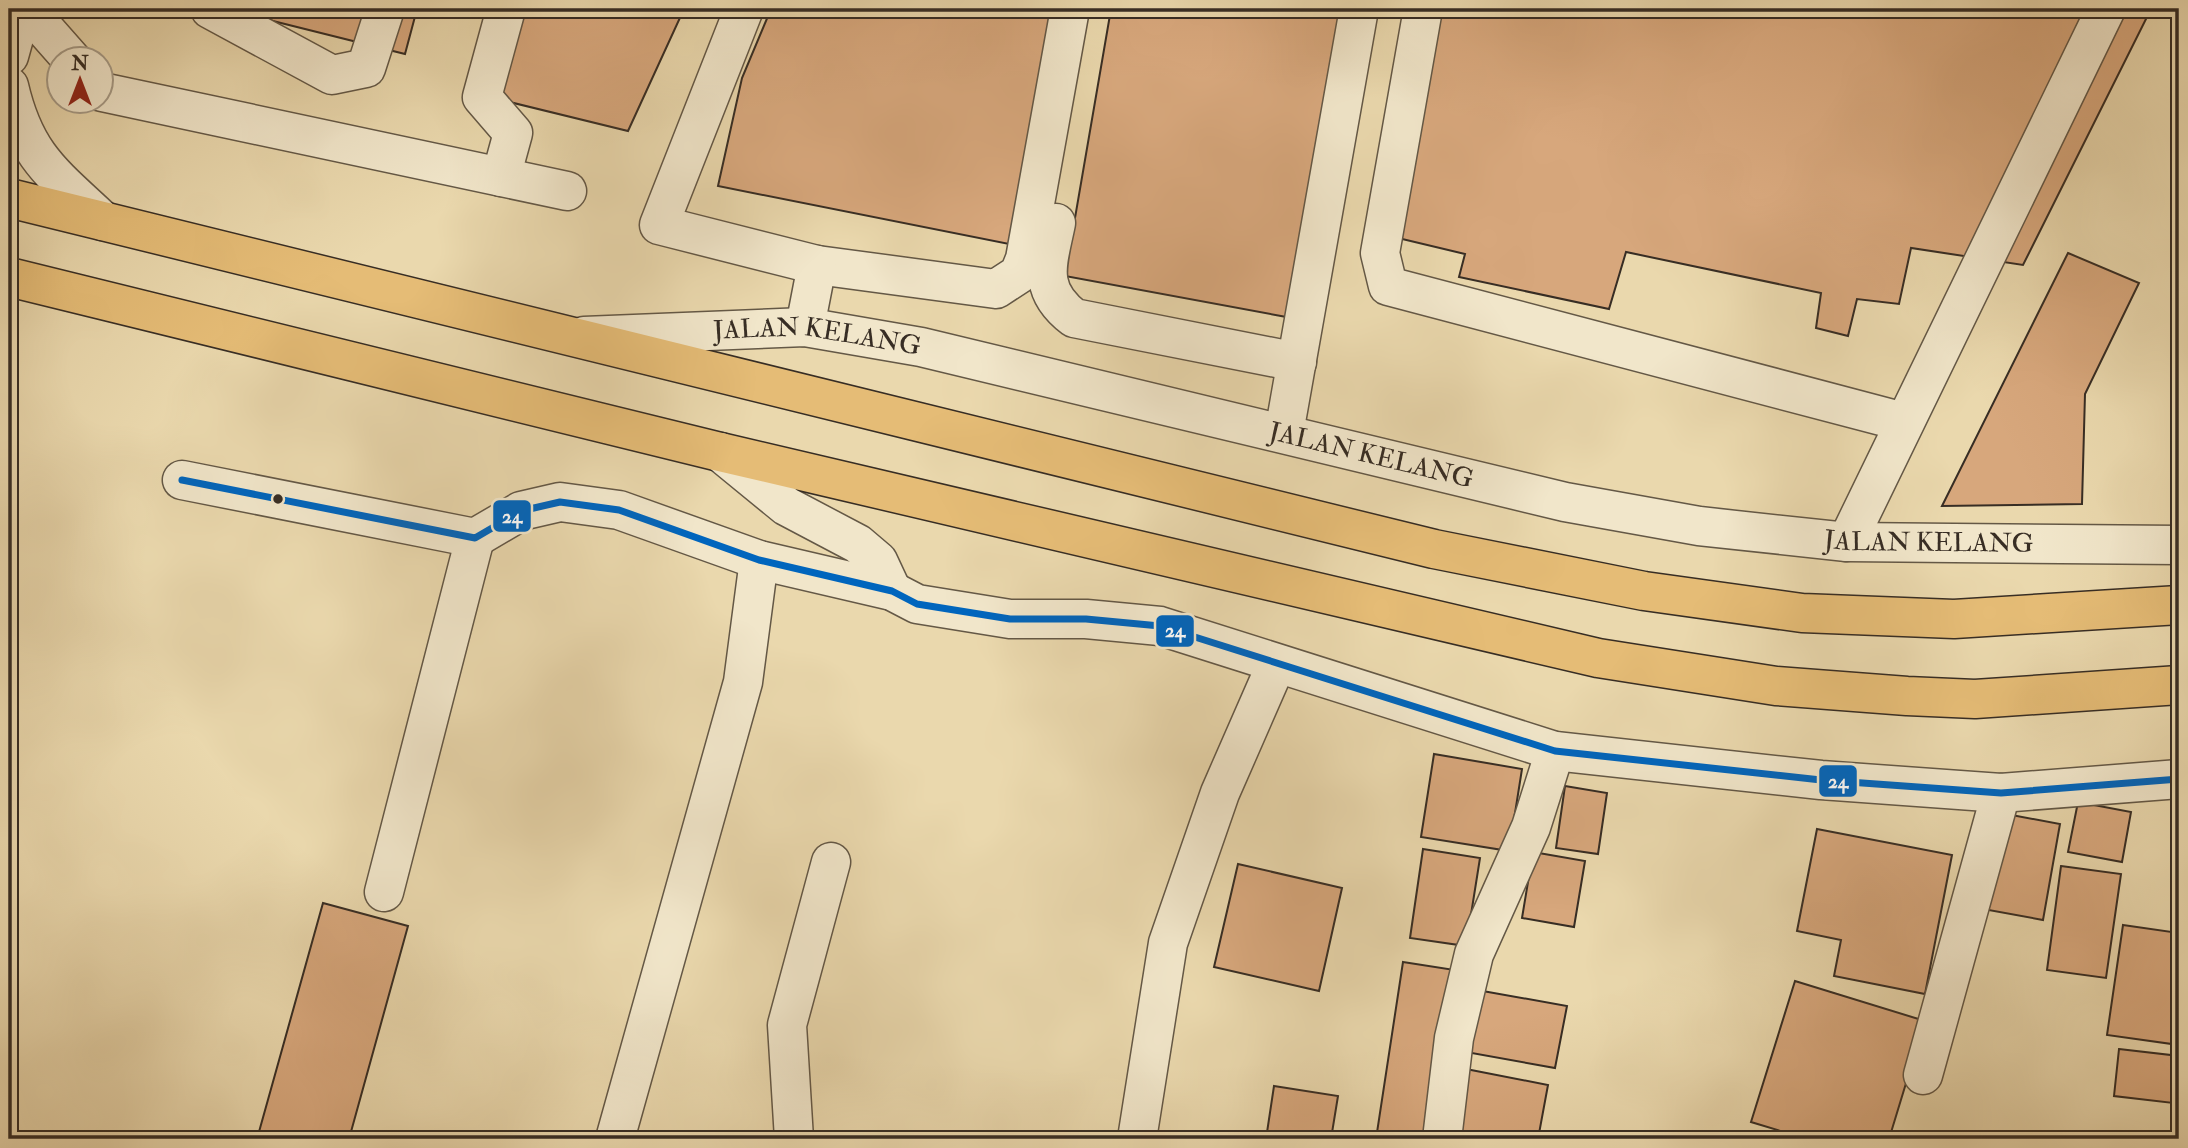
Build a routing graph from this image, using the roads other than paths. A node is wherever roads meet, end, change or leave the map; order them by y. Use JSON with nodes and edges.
{"nodes":[{"id":1,"x":24,"y":9,"type":"edge"},
{"id":2,"x":210,"y":9,"type":"edge"},
{"id":3,"x":385,"y":9,"type":"edge"},
{"id":4,"x":506,"y":9,"type":"edge"},
{"id":5,"x":744,"y":9,"type":"edge"},
{"id":6,"x":1070,"y":9,"type":"edge"},
{"id":7,"x":1095,"y":9,"type":"edge"},
{"id":8,"x":1359,"y":9,"type":"edge"},
{"id":9,"x":1423,"y":9,"type":"edge"},
{"id":10,"x":2106,"y":9,"type":"edge"},
{"id":11,"x":59,"y":46,"type":"edge"},
{"id":12,"x":9,"y":56,"type":"edge"},
{"id":13,"x":9,"y":86,"type":"edge"},
{"id":14,"x":116,"y":95,"type":"edge"},
{"id":15,"x":501,"y":177,"type":"junction"},
{"id":16,"x":567,"y":191,"type":"dead end"},
{"id":17,"x":9,"y":198,"type":"edge"},
{"id":18,"x":103,"y":220,"type":"junction"},
{"id":19,"x":817,"y":265,"type":"junction"},
{"id":20,"x":9,"y":277,"type":"edge"},
{"id":21,"x":805,"y":327,"type":"junction"},
{"id":22,"x":567,"y":338,"type":"junction"},
{"id":23,"x":1297,"y":362,"type":"junction"},
{"id":24,"x":1904,"y":422,"type":"junction"},
{"id":25,"x":1284,"y":433,"type":"junction"},
{"id":26,"x":720,"y":452,"type":"junction"},
{"id":27,"x":182,"y":480,"type":"dead end"},
{"id":28,"x":2175,"y":536,"type":"edge"},
{"id":29,"x":475,"y":538,"type":"junction"},
{"id":30,"x":1847,"y":542,"type":"junction"},
{"id":31,"x":759,"y":560,"type":"junction"},
{"id":32,"x":892,"y":591,"type":"junction"},
{"id":33,"x":2179,"y":605,"type":"edge"},
{"id":34,"x":1276,"y":665,"type":"junction"},
{"id":35,"x":2179,"y":685,"type":"edge"},
{"id":36,"x":1555,"y":751,"type":"junction"},
{"id":37,"x":2179,"y":779,"type":"edge"},
{"id":38,"x":2001,"y":793,"type":"junction"},
{"id":39,"x":831,"y":862,"type":"dead end"},
{"id":40,"x":384,"y":892,"type":"dead end"},
{"id":41,"x":1923,"y":1075,"type":"dead end"},
{"id":42,"x":615,"y":1139,"type":"edge"},
{"id":43,"x":794,"y":1139,"type":"edge"},
{"id":44,"x":1137,"y":1139,"type":"edge"},
{"id":45,"x":1442,"y":1139,"type":"edge"}],
"edges":[{"from":1,"to":11,"type":"street"},
{"from":1,"to":12,"type":"street"},
{"from":2,"to":3,"type":"street"},
{"from":4,"to":15,"type":"street"},
{"from":5,"to":19,"type":"street"},
{"from":6,"to":19,"type":"street"},
{"from":7,"to":23,"type":"street"},
{"from":8,"to":23,"type":"street"},
{"from":9,"to":24,"type":"street"},
{"from":10,"to":24,"type":"street"},
{"from":13,"to":18,"type":"street"},
{"from":14,"to":15,"type":"street"},
{"from":15,"to":16,"type":"street"},
{"from":17,"to":18,"type":"highway"},
{"from":18,"to":22,"type":"highway"},
{"from":19,"to":21,"type":"street"},
{"from":20,"to":26,"type":"highway"},
{"from":21,"to":22,"type":"street","name":"JALAN KELANG"},
{"from":21,"to":25,"type":"street","name":"JALAN KELANG"},
{"from":22,"to":33,"type":"highway"},
{"from":23,"to":25,"type":"street"},
{"from":24,"to":30,"type":"street"},
{"from":25,"to":30,"type":"street","name":"JALAN KELANG"},
{"from":26,"to":32,"type":"street"},
{"from":26,"to":35,"type":"highway"},
{"from":27,"to":29,"type":"street"},
{"from":28,"to":30,"type":"street","name":"JALAN KELANG"},
{"from":29,"to":31,"type":"street"},
{"from":29,"to":40,"type":"street"},
{"from":31,"to":32,"type":"street"},
{"from":31,"to":42,"type":"street"},
{"from":32,"to":34,"type":"street"},
{"from":34,"to":36,"type":"street"},
{"from":34,"to":44,"type":"street"},
{"from":36,"to":38,"type":"street"},
{"from":36,"to":45,"type":"street"},
{"from":37,"to":38,"type":"street"},
{"from":38,"to":41,"type":"street"},
{"from":39,"to":43,"type":"street"}]}
